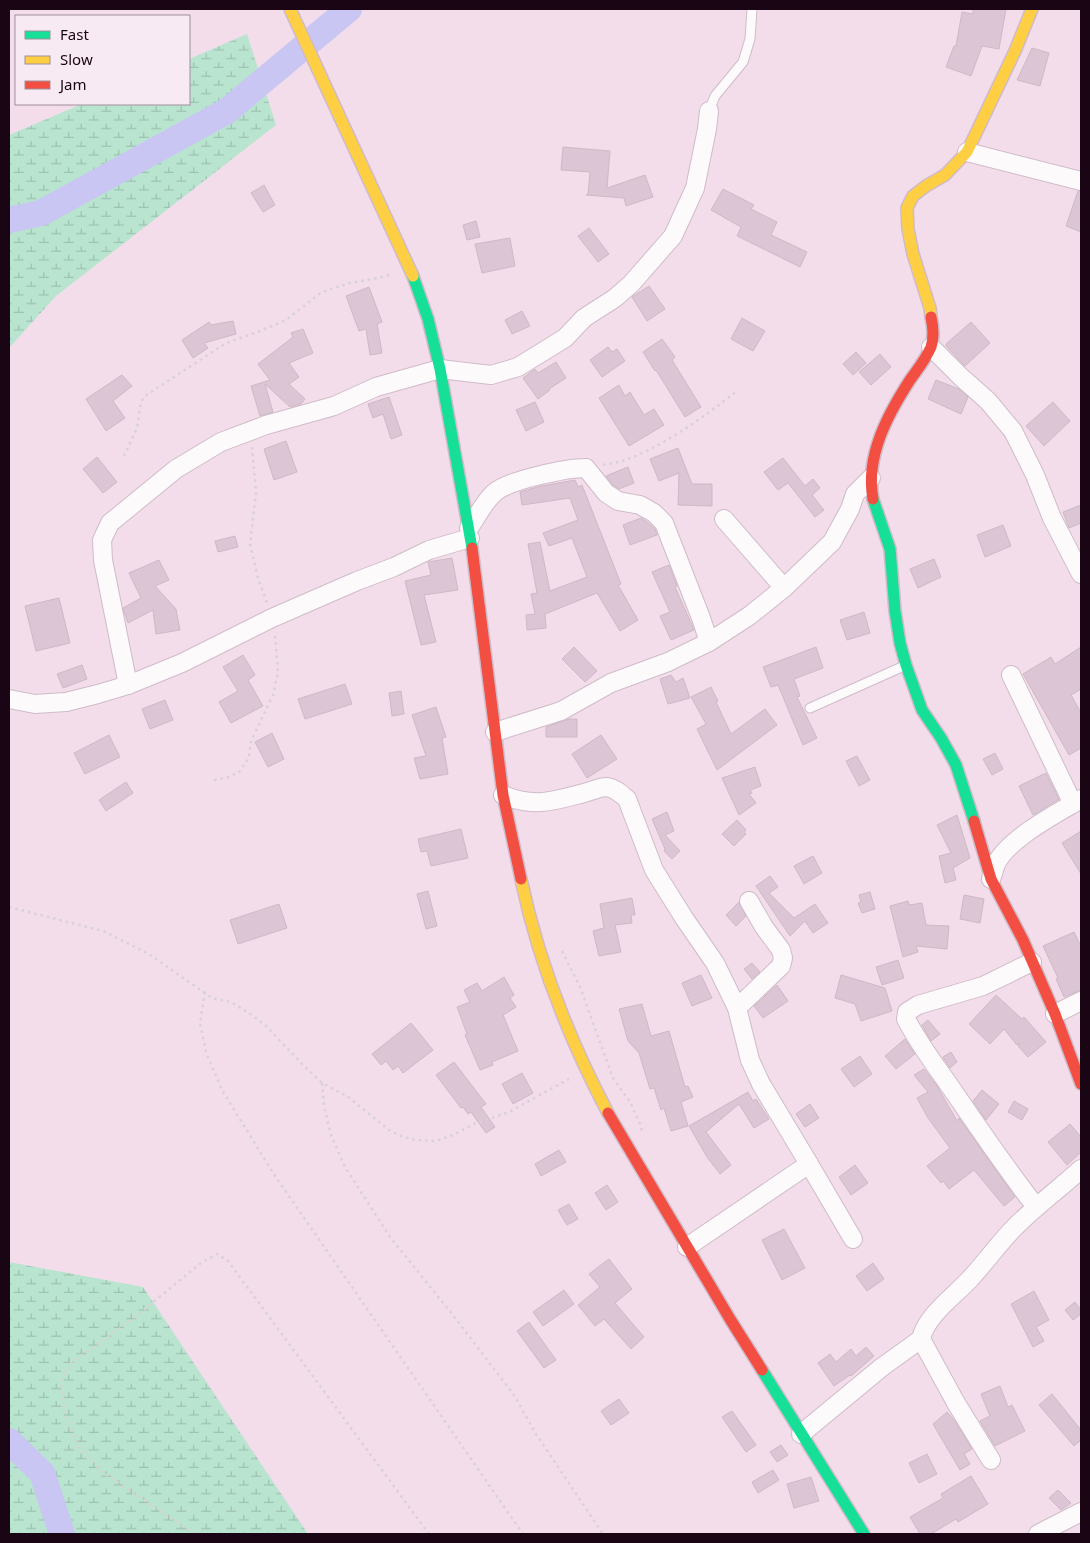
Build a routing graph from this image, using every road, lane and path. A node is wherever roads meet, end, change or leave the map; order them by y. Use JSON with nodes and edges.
{"nodes":[{"id":1,"x":290,"y":9,"type":"edge"},
{"id":2,"x":752,"y":9,"type":"edge"},
{"id":3,"x":1032,"y":9,"type":"edge"},
{"id":4,"x":709,"y":111,"type":"joint"},
{"id":5,"x":967,"y":152,"type":"junction"},
{"id":6,"x":1081,"y":181,"type":"edge"},
{"id":7,"x":410,"y":268,"type":"junction"},
{"id":8,"x":931,"y":347,"type":"junction"},
{"id":9,"x":440,"y":369,"type":"junction"},
{"id":10,"x":737,"y":392,"type":"dead end"},
{"id":11,"x":251,"y":430,"type":"junction"},
{"id":12,"x":124,"y":456,"type":"dead end"},
{"id":13,"x":586,"y":468,"type":"junction"},
{"id":14,"x":870,"y":478,"type":"junction"},
{"id":15,"x":724,"y":519,"type":"dead end"},
{"id":16,"x":470,"y":533,"type":"junction"},
{"id":17,"x":1081,"y":574,"type":"edge"},
{"id":18,"x":784,"y":588,"type":"junction"},
{"id":19,"x":272,"y":618,"type":"junction"},
{"id":20,"x":709,"y":642,"type":"junction"},
{"id":21,"x":906,"y":665,"type":"junction"},
{"id":22,"x":1011,"y":675,"type":"dead end"},
{"id":23,"x":128,"y":685,"type":"junction"},
{"id":24,"x":9,"y":699,"type":"edge"},
{"id":25,"x":810,"y":708,"type":"dead end"},
{"id":26,"x":495,"y":732,"type":"junction"},
{"id":27,"x":214,"y":780,"type":"dead end"},
{"id":28,"x":503,"y":796,"type":"junction"},
{"id":29,"x":1077,"y":801,"type":"edge"},
{"id":30,"x":991,"y":879,"type":"junction"},
{"id":31,"x":749,"y":901,"type":"dead end"},
{"id":32,"x":9,"y":907,"type":"edge"},
{"id":33,"x":562,"y":950,"type":"dead end"},
{"id":34,"x":1032,"y":962,"type":"junction"},
{"id":35,"x":205,"y":992,"type":"junction"},
{"id":36,"x":1081,"y":1001,"type":"edge"},
{"id":37,"x":737,"y":1008,"type":"junction"},
{"id":38,"x":1055,"y":1014,"type":"junction"},
{"id":39,"x":585,"y":1069,"type":"junction"},
{"id":40,"x":322,"y":1083,"type":"junction"},
{"id":41,"x":1081,"y":1084,"type":"edge"},
{"id":42,"x":642,"y":1134,"type":"dead end"},
{"id":43,"x":809,"y":1164,"type":"junction"},
{"id":44,"x":1081,"y":1169,"type":"edge"},
{"id":45,"x":1036,"y":1207,"type":"junction"},
{"id":46,"x":853,"y":1239,"type":"dead end"},
{"id":47,"x":687,"y":1247,"type":"junction"},
{"id":48,"x":921,"y":1339,"type":"junction"},
{"id":49,"x":801,"y":1434,"type":"junction"},
{"id":50,"x":991,"y":1460,"type":"dead end"},
{"id":51,"x":1081,"y":1512,"type":"edge"},
{"id":52,"x":194,"y":1534,"type":"edge"},
{"id":53,"x":429,"y":1534,"type":"edge"},
{"id":54,"x":522,"y":1534,"type":"edge"},
{"id":55,"x":603,"y":1534,"type":"edge"},
{"id":56,"x":864,"y":1534,"type":"edge"},
{"id":57,"x":1038,"y":1534,"type":"edge"}],
"edges":[{"from":1,"to":7,"type":"main road"},
{"from":2,"to":4,"type":"lane"},
{"from":3,"to":5,"type":"main road"},
{"from":4,"to":9,"type":"street"},
{"from":5,"to":6,"type":"street"},
{"from":5,"to":8,"type":"main road"},
{"from":7,"to":9,"type":"main road"},
{"from":7,"to":12,"type":"path"},
{"from":8,"to":14,"type":"main road"},
{"from":8,"to":17,"type":"street"},
{"from":9,"to":11,"type":"street"},
{"from":9,"to":16,"type":"main road"},
{"from":10,"to":13,"type":"path"},
{"from":11,"to":19,"type":"path"},
{"from":11,"to":23,"type":"street"},
{"from":13,"to":16,"type":"street"},
{"from":13,"to":20,"type":"street"},
{"from":14,"to":18,"type":"street"},
{"from":14,"to":21,"type":"main road"},
{"from":15,"to":18,"type":"street"},
{"from":16,"to":19,"type":"street"},
{"from":16,"to":26,"type":"main road"},
{"from":18,"to":20,"type":"street"},
{"from":19,"to":23,"type":"street"},
{"from":19,"to":27,"type":"path"},
{"from":20,"to":26,"type":"street"},
{"from":21,"to":25,"type":"lane"},
{"from":21,"to":30,"type":"main road"},
{"from":22,"to":29,"type":"street"},
{"from":23,"to":24,"type":"street"},
{"from":26,"to":28,"type":"main road"},
{"from":28,"to":37,"type":"street"},
{"from":28,"to":39,"type":"main road"},
{"from":29,"to":30,"type":"street"},
{"from":30,"to":34,"type":"main road"},
{"from":31,"to":37,"type":"street"},
{"from":32,"to":35,"type":"path"},
{"from":33,"to":42,"type":"path"},
{"from":34,"to":38,"type":"main road"},
{"from":34,"to":45,"type":"street"},
{"from":35,"to":40,"type":"path"},
{"from":35,"to":54,"type":"path"},
{"from":36,"to":38,"type":"street"},
{"from":37,"to":43,"type":"street"},
{"from":38,"to":41,"type":"main road"},
{"from":39,"to":40,"type":"path"},
{"from":39,"to":47,"type":"main road"},
{"from":40,"to":55,"type":"path"},
{"from":43,"to":46,"type":"street"},
{"from":43,"to":47,"type":"street"},
{"from":44,"to":45,"type":"street"},
{"from":45,"to":48,"type":"street"},
{"from":47,"to":49,"type":"main road"},
{"from":48,"to":49,"type":"street"},
{"from":48,"to":50,"type":"street"},
{"from":49,"to":56,"type":"main road"},
{"from":51,"to":57,"type":"street"},
{"from":52,"to":53,"type":"path"}]}
